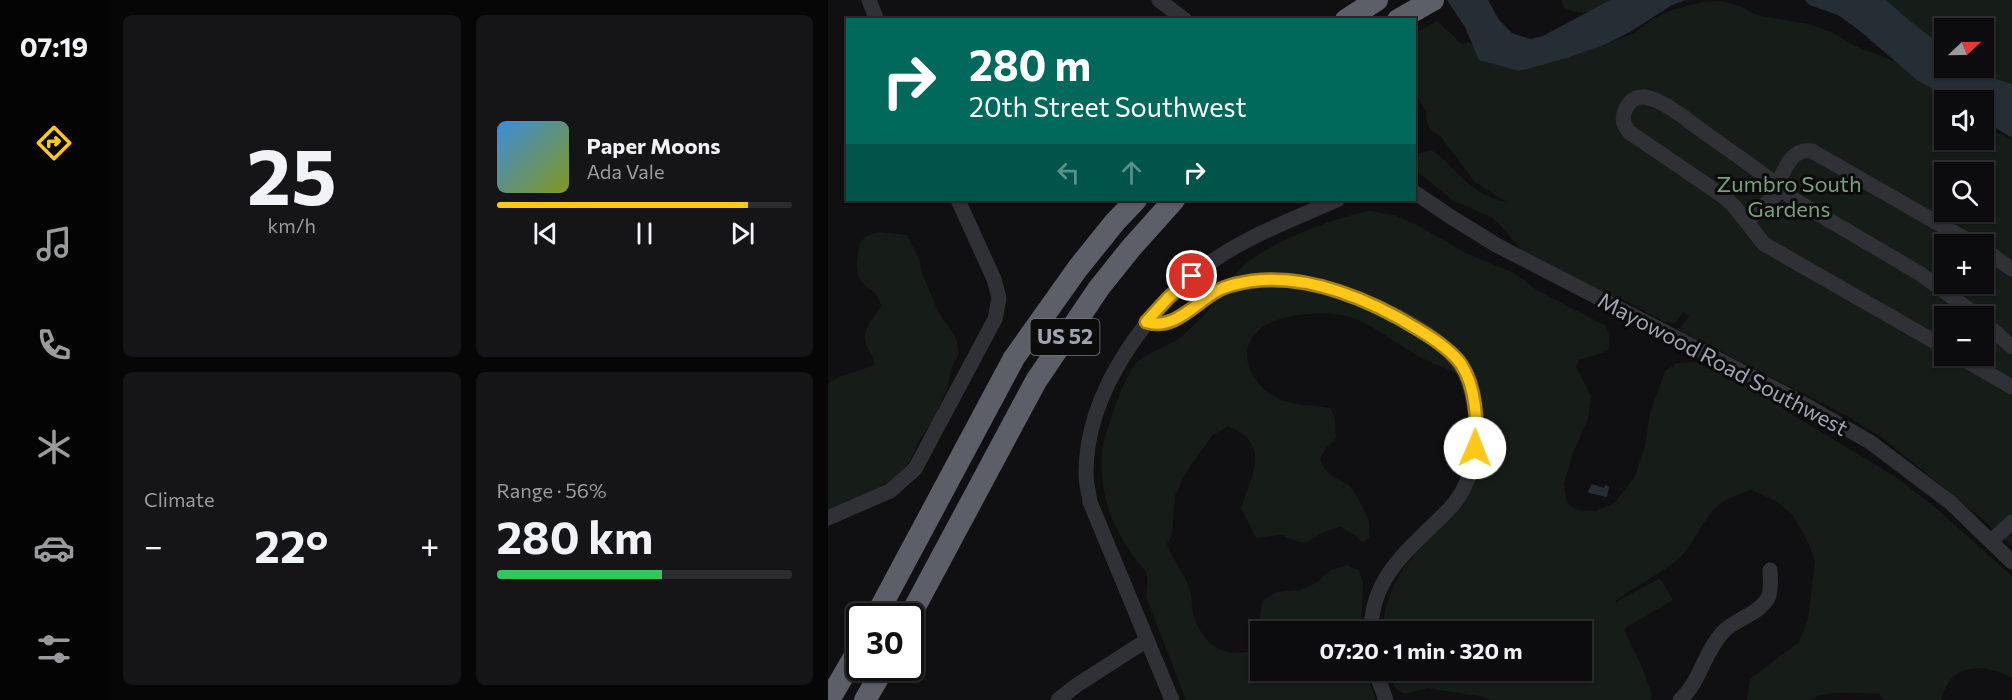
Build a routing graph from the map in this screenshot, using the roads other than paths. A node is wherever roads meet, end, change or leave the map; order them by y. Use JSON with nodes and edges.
{"nodes":[{"id":1,"x":869,"y":0,"type":"edge"},
{"id":2,"x":1160,"y":0,"type":"edge"},
{"id":3,"x":1433,"y":0,"type":"edge"},
{"id":4,"x":1374,"y":2,"type":"edge"},
{"id":5,"x":876,"y":18,"type":"edge"},
{"id":6,"x":1182,"y":18,"type":"edge"},
{"id":7,"x":1349,"y":18,"type":"edge"},
{"id":8,"x":1402,"y":18,"type":"edge"},
{"id":9,"x":1780,"y":187,"type":"junction"},
{"id":10,"x":1416,"y":193,"type":"edge"},
{"id":11,"x":958,"y":201,"type":"edge"},
{"id":12,"x":1135,"y":201,"type":"edge"},
{"id":13,"x":1173,"y":201,"type":"edge"},
{"id":14,"x":1335,"y":201,"type":"edge"},
{"id":15,"x":1747,"y":221,"type":"junction"},
{"id":16,"x":1957,"y":234,"type":"edge"},
{"id":17,"x":1994,"y":257,"type":"edge"},
{"id":18,"x":2012,"y":269,"type":"edge"},
{"id":19,"x":1964,"y":306,"type":"edge"},
{"id":20,"x":1146,"y":322,"type":"junction"},
{"id":21,"x":1994,"y":331,"type":"edge"},
{"id":22,"x":1934,"y":341,"type":"edge"},
{"id":23,"x":2012,"y":347,"type":"edge"},
{"id":24,"x":1975,"y":366,"type":"edge"},
{"id":25,"x":2012,"y":387,"type":"edge"},
{"id":26,"x":828,"y":518,"type":"edge"},
{"id":27,"x":2012,"y":522,"type":"edge"},
{"id":28,"x":1992,"y":540,"type":"junction"},
{"id":29,"x":2012,"y":562,"type":"edge"},
{"id":30,"x":1770,"y":570,"type":"dead end"},
{"id":31,"x":883,"y":603,"type":"edge"},
{"id":32,"x":917,"y":603,"type":"edge"},
{"id":33,"x":1373,"y":621,"type":"edge"},
{"id":34,"x":1147,"y":640,"type":"junction"},
{"id":35,"x":846,"y":670,"type":"edge"},
{"id":36,"x":876,"y":681,"type":"edge"},
{"id":37,"x":1379,"y":681,"type":"edge"},
{"id":38,"x":829,"y":700,"type":"edge"},
{"id":39,"x":865,"y":700,"type":"edge"},
{"id":40,"x":1058,"y":700,"type":"edge"},
{"id":41,"x":1172,"y":700,"type":"edge"},
{"id":42,"x":1386,"y":700,"type":"edge"},
{"id":43,"x":1680,"y":700,"type":"edge"}],
"edges":[{"from":1,"to":5,"type":"street"},
{"from":2,"to":6,"type":"street"},
{"from":3,"to":8,"type":"highway"},
{"from":4,"to":7,"type":"highway"},
{"from":9,"to":15,"type":"street"},
{"from":9,"to":15,"type":"street"},
{"from":9,"to":16,"type":"street"},
{"from":9,"to":19,"type":"street"},
{"from":10,"to":28,"type":"street","name":"Mayowood Road Southwest"},
{"from":11,"to":26,"type":"street"},
{"from":12,"to":31,"type":"highway","number":"US 52"},
{"from":13,"to":32,"type":"highway","number":"US 52"},
{"from":14,"to":20,"type":"street"},
{"from":15,"to":22,"type":"street"},
{"from":17,"to":18,"type":"street"},
{"from":20,"to":33,"type":"street"},
{"from":20,"to":34,"type":"street"},
{"from":21,"to":23,"type":"street"},
{"from":24,"to":25,"type":"street"},
{"from":27,"to":28,"type":"street"},
{"from":28,"to":29,"type":"street","name":"Mayowood Road Southwest"},
{"from":30,"to":43,"type":"street"},
{"from":34,"to":40,"type":"street"},
{"from":34,"to":41,"type":"street"},
{"from":35,"to":38,"type":"highway"},
{"from":36,"to":39,"type":"highway"},
{"from":37,"to":42,"type":"street"}]}
